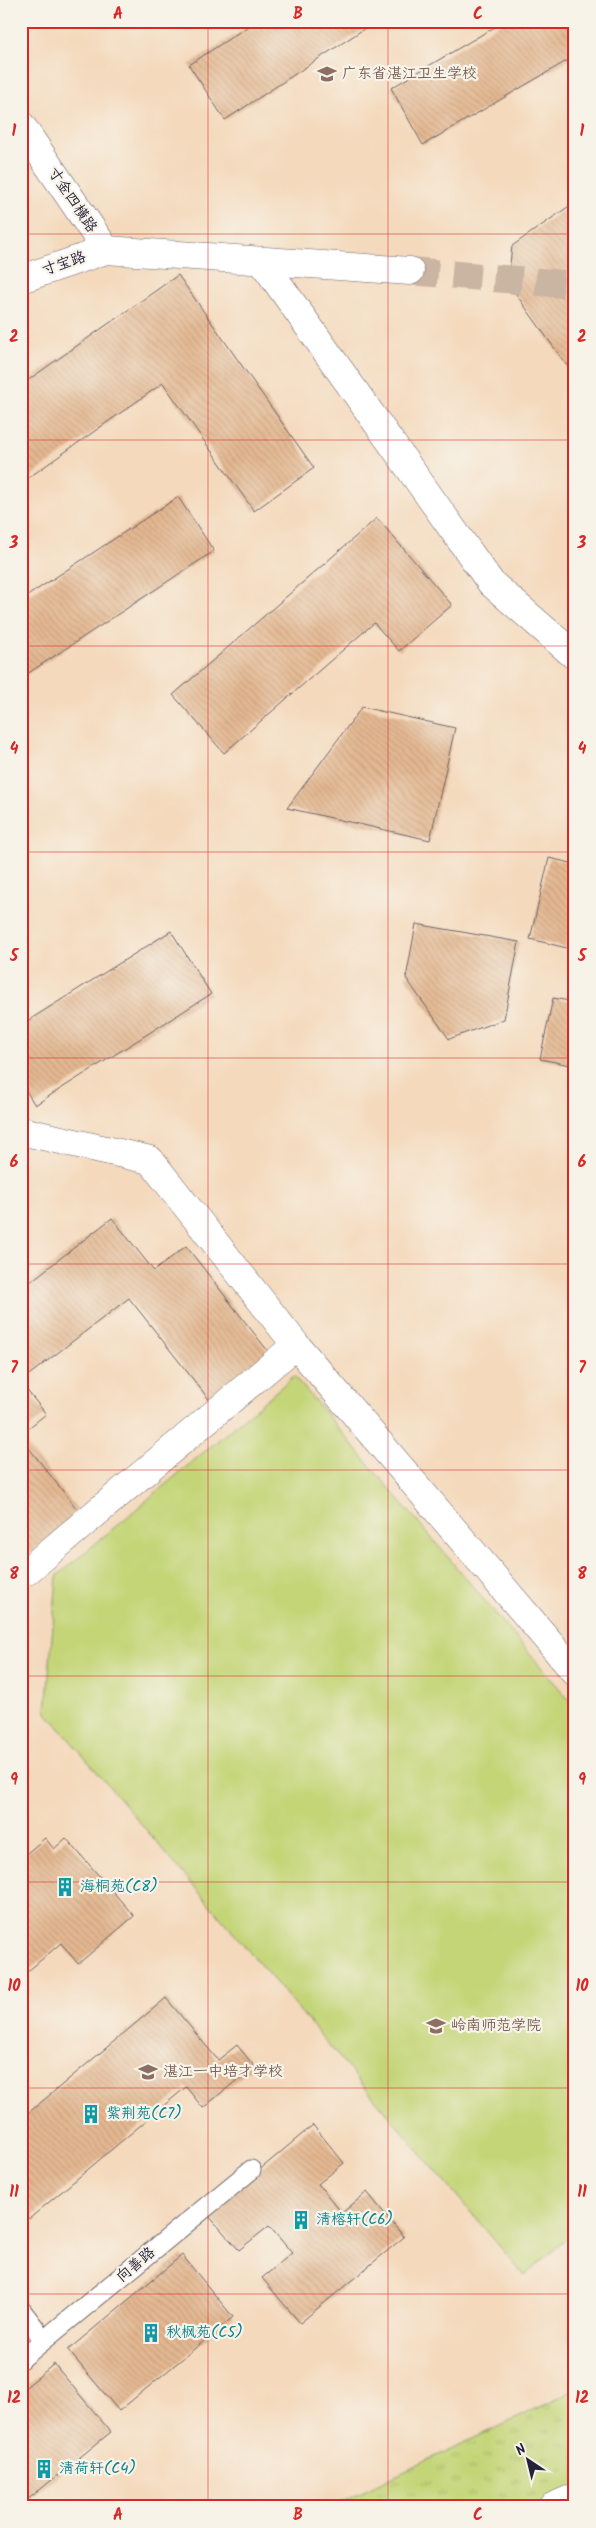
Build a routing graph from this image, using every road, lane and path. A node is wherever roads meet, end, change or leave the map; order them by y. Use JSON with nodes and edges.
{"nodes":[{"id":1,"x":21,"y":125,"type":"edge"},
{"id":2,"x":106,"y":250,"type":"junction"},
{"id":3,"x":262,"y":261,"type":"junction"},
{"id":4,"x":410,"y":271,"type":"tunnel mouth"},
{"id":5,"x":21,"y":279,"type":"edge"},
{"id":6,"x":575,"y":656,"type":"edge"},
{"id":7,"x":21,"y":1131,"type":"edge"},
{"id":8,"x":296,"y":1345,"type":"junction"},
{"id":9,"x":27,"y":1571,"type":"dead end"},
{"id":10,"x":575,"y":1672,"type":"edge"},
{"id":11,"x":251,"y":2170,"type":"dead end"},
{"id":12,"x":21,"y":2310,"type":"edge"},
{"id":13,"x":44,"y":2340,"type":"junction"},
{"id":14,"x":21,"y":2359,"type":"edge"},
{"id":15,"x":575,"y":2497,"type":"edge"},
{"id":16,"x":552,"y":2507,"type":"edge"}],
"edges":[{"from":1,"to":2,"type":"street","name":"寸金四横路"},
{"from":2,"to":3,"type":"street"},
{"from":2,"to":5,"type":"street","name":"寸宝路"},
{"from":3,"to":4,"type":"street"},
{"from":3,"to":6,"type":"street"},
{"from":7,"to":8,"type":"street"},
{"from":8,"to":9,"type":"street"},
{"from":8,"to":10,"type":"street"},
{"from":11,"to":13,"type":"lane","name":"向善路"},
{"from":12,"to":13,"type":"lane"},
{"from":13,"to":14,"type":"lane","name":"向善路"},
{"from":15,"to":16,"type":"street"}]}
